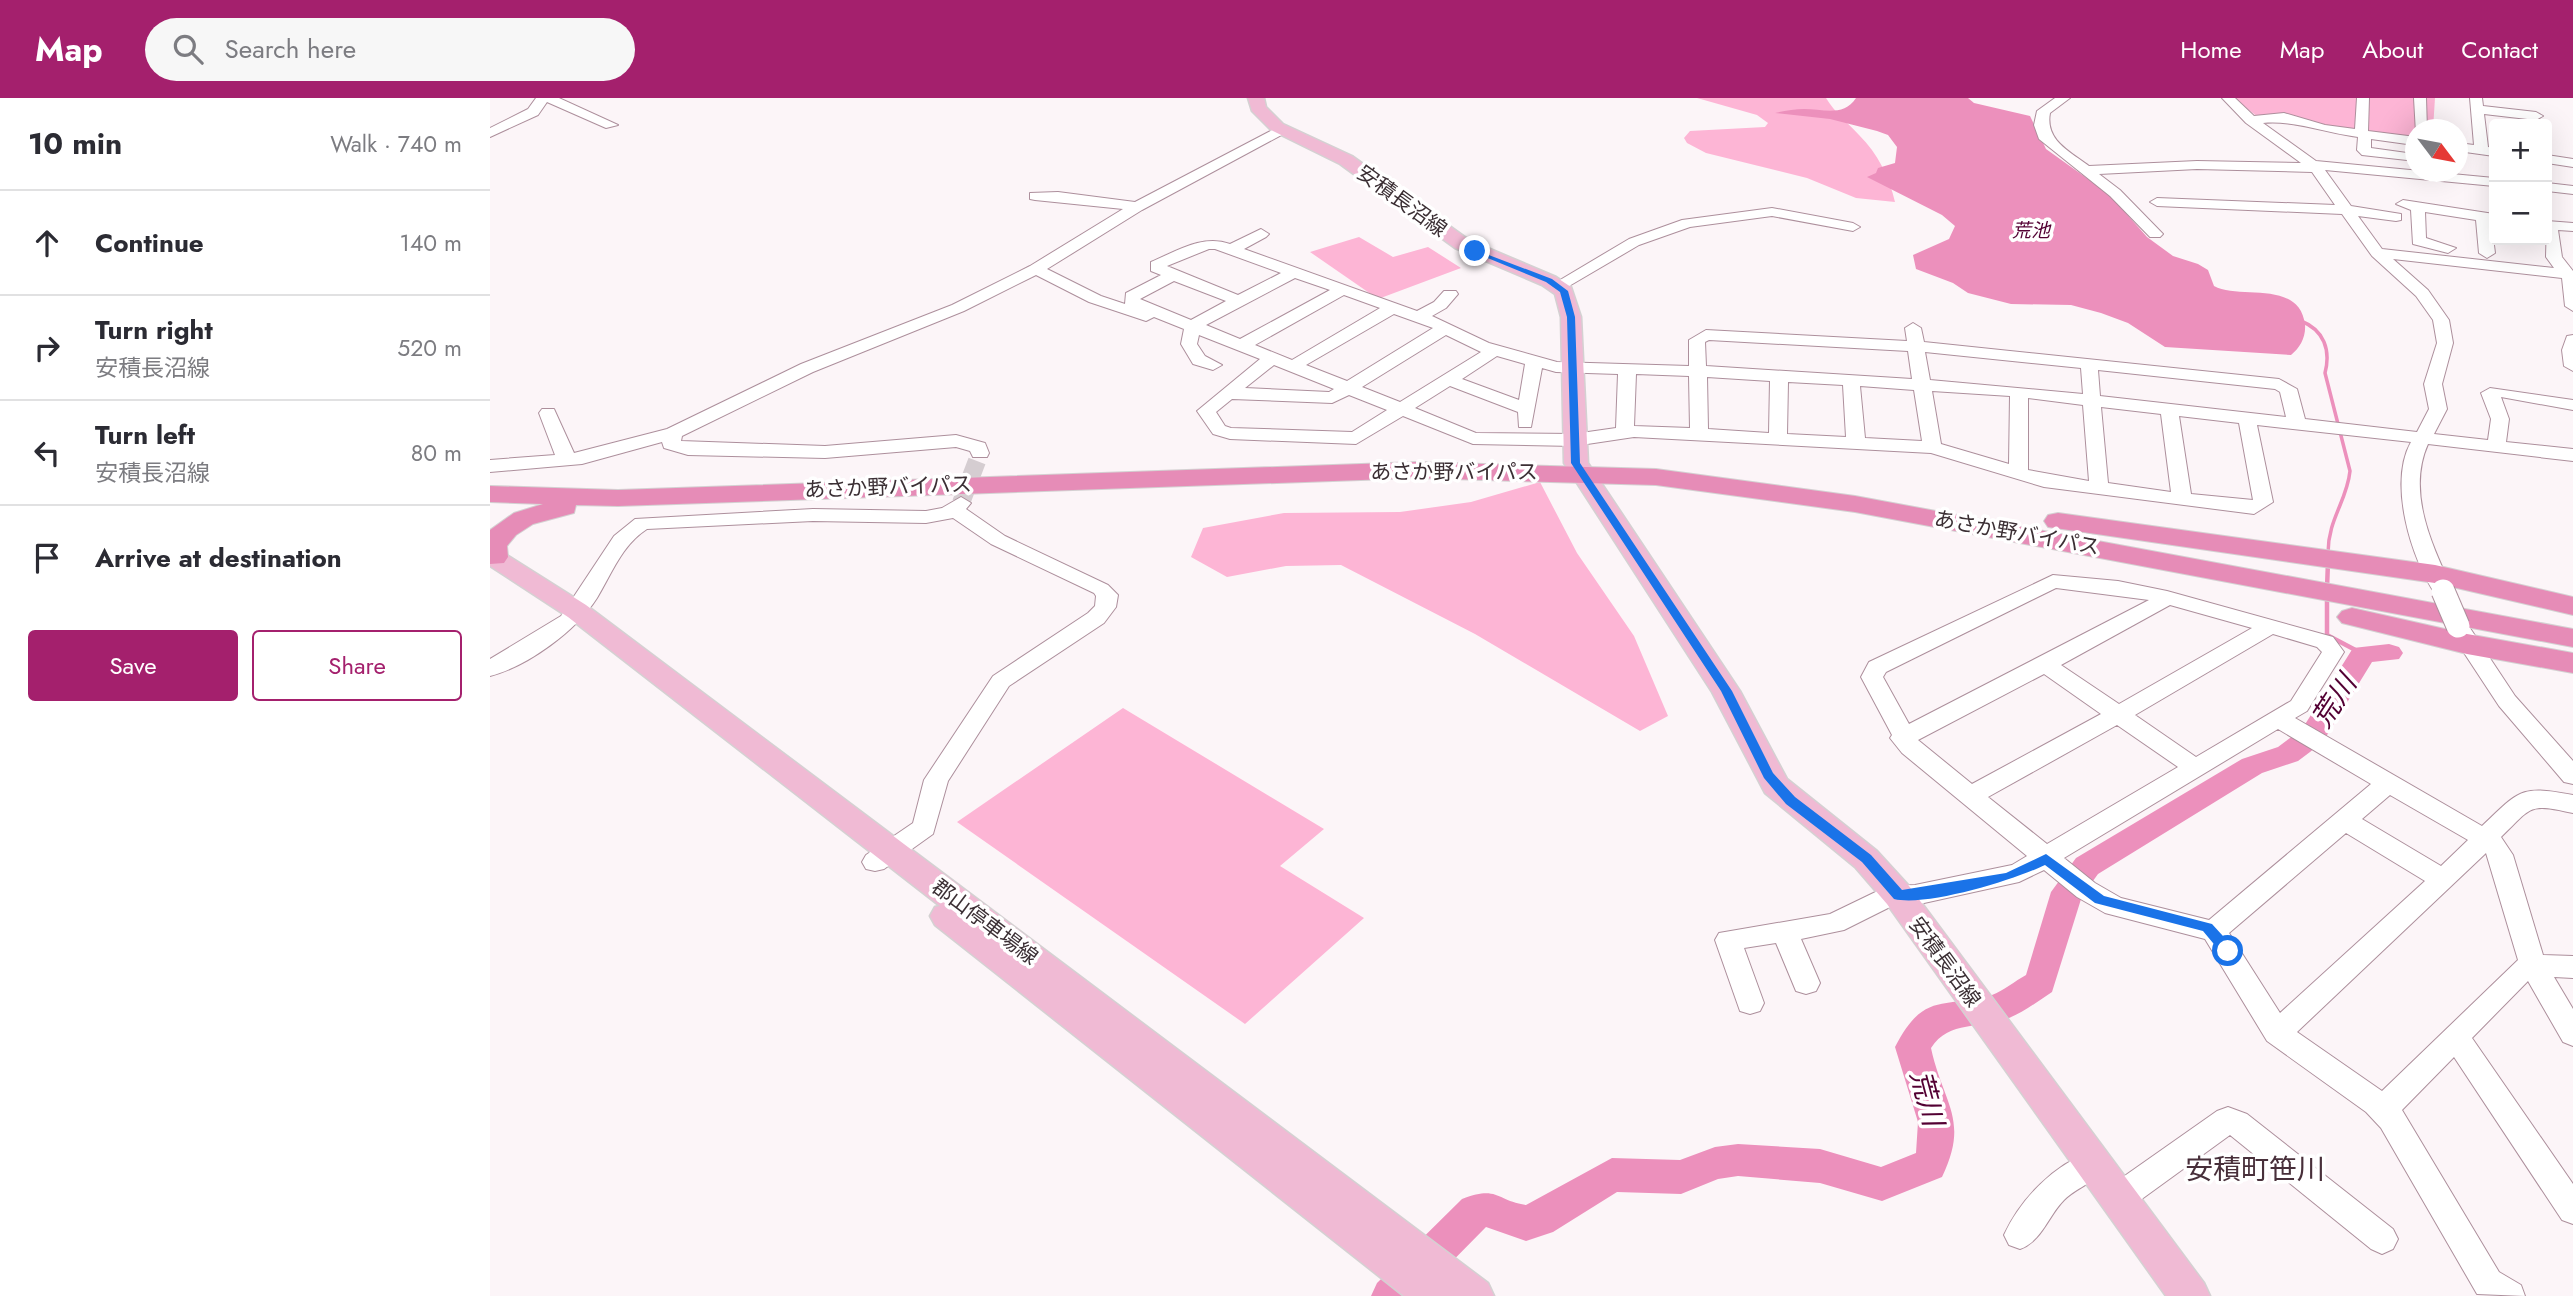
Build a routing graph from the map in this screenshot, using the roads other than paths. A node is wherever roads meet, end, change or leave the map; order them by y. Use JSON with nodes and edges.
{"nodes":[{"id":1,"x":543,"y":98,"type":"edge"},
{"id":2,"x":548,"y":98,"type":"edge"},
{"id":3,"x":1256,"y":98,"type":"edge"},
{"id":4,"x":2064,"y":98,"type":"edge"},
{"id":5,"x":2228,"y":98,"type":"edge"},
{"id":6,"x":2363,"y":98,"type":"edge"},
{"id":7,"x":2420,"y":98,"type":"edge"},
{"id":8,"x":2533,"y":98,"type":"edge"},
{"id":9,"x":2477,"y":103,"type":"edge"},
{"id":10,"x":2418,"y":119,"type":"edge"},
{"id":11,"x":2533,"y":119,"type":"edge"},
{"id":12,"x":2536,"y":119,"type":"edge"},
{"id":13,"x":2251,"y":120,"type":"junction"},
{"id":14,"x":611,"y":125,"type":"dead end"},
{"id":15,"x":1282,"y":129,"type":"junction"},
{"id":16,"x":490,"y":133,"type":"edge"},
{"id":17,"x":2363,"y":134,"type":"junction"},
{"id":18,"x":2468,"y":148,"type":"edge"},
{"id":19,"x":2488,"y":151,"type":"edge"},
{"id":20,"x":2405,"y":156,"type":"edge"},
{"id":21,"x":2552,"y":160,"type":"edge"},
{"id":22,"x":2573,"y":163,"type":"edge"},
{"id":23,"x":2315,"y":167,"type":"junction"},
{"id":24,"x":2084,"y":170,"type":"junction"},
{"id":25,"x":2489,"y":181,"type":"edge"},
{"id":26,"x":2552,"y":188,"type":"edge"},
{"id":27,"x":2573,"y":190,"type":"edge"},
{"id":28,"x":2334,"y":193,"type":"junction"},
{"id":29,"x":1034,"y":196,"type":"dead end"},
{"id":30,"x":2157,"y":202,"type":"dead end"},
{"id":31,"x":2240,"y":206,"type":"junction"},
{"id":32,"x":2418,"y":206,"type":"junction"},
{"id":33,"x":1137,"y":207,"type":"junction"},
{"id":34,"x":2346,"y":210,"type":"junction"},
{"id":35,"x":2489,"y":217,"type":"edge"},
{"id":36,"x":2396,"y":218,"type":"dead end"},
{"id":37,"x":2138,"y":219,"type":"junction"},
{"id":38,"x":2552,"y":226,"type":"edge"},
{"id":39,"x":1853,"y":227,"type":"dead end"},
{"id":40,"x":2573,"y":227,"type":"edge"},
{"id":41,"x":1261,"y":234,"type":"dead end"},
{"id":42,"x":2155,"y":234,"type":"dead end"},
{"id":43,"x":2552,"y":244,"type":"edge"},
{"id":44,"x":1231,"y":249,"type":"junction"},
{"id":45,"x":2377,"y":253,"type":"junction"},
{"id":46,"x":2487,"y":253,"type":"junction"},
{"id":47,"x":2556,"y":261,"type":"junction"},
{"id":48,"x":1036,"y":269,"type":"junction"},
{"id":49,"x":1294,"y":272,"type":"junction"},
{"id":50,"x":2568,"y":274,"type":"junction"},
{"id":51,"x":1173,"y":275,"type":"junction"},
{"id":52,"x":1558,"y":286,"type":"junction"},
{"id":53,"x":1343,"y":289,"type":"junction"},
{"id":54,"x":1452,"y":298,"type":"dead end"},
{"id":55,"x":1240,"y":301,"type":"junction"},
{"id":56,"x":2573,"y":306,"type":"edge"},
{"id":57,"x":1394,"y":307,"type":"junction"},
{"id":58,"x":1421,"y":318,"type":"junction"},
{"id":59,"x":1445,"y":328,"type":"junction"},
{"id":60,"x":1194,"y":329,"type":"junction"},
{"id":61,"x":1914,"y":337,"type":"junction"},
{"id":62,"x":2573,"y":340,"type":"edge"},
{"id":63,"x":1242,"y":345,"type":"junction"},
{"id":64,"x":1495,"y":350,"type":"junction"},
{"id":65,"x":1272,"y":358,"type":"junction"},
{"id":66,"x":1534,"y":361,"type":"junction"},
{"id":67,"x":2090,"y":363,"type":"junction"},
{"id":68,"x":1213,"y":365,"type":"dead end"},
{"id":69,"x":1293,"y":366,"type":"junction"},
{"id":70,"x":2573,"y":366,"type":"edge"},
{"id":71,"x":1572,"y":367,"type":"junction"},
{"id":72,"x":1628,"y":369,"type":"junction"},
{"id":73,"x":1697,"y":371,"type":"junction"},
{"id":74,"x":1779,"y":376,"type":"junction"},
{"id":75,"x":1851,"y":379,"type":"junction"},
{"id":76,"x":1449,"y":380,"type":"junction"},
{"id":77,"x":1923,"y":383,"type":"junction"},
{"id":78,"x":1347,"y":388,"type":"junction"},
{"id":79,"x":2019,"y":392,"type":"junction"},
{"id":80,"x":1228,"y":393,"type":"junction"},
{"id":81,"x":2095,"y":401,"type":"junction"},
{"id":82,"x":2573,"y":405,"type":"edge"},
{"id":83,"x":1527,"y":409,"type":"junction"},
{"id":84,"x":2169,"y":409,"type":"junction"},
{"id":85,"x":1402,"y":410,"type":"junction"},
{"id":86,"x":548,"y":413,"type":"dead end"},
{"id":87,"x":2247,"y":418,"type":"junction"},
{"id":88,"x":2297,"y":423,"type":"junction"},
{"id":89,"x":1625,"y":431,"type":"junction"},
{"id":90,"x":673,"y":433,"type":"junction"},
{"id":91,"x":1699,"y":434,"type":"junction"},
{"id":92,"x":1778,"y":438,"type":"junction"},
{"id":93,"x":2423,"y":438,"type":"junction"},
{"id":94,"x":1522,"y":439,"type":"junction"},
{"id":95,"x":1856,"y":442,"type":"junction"},
{"id":96,"x":2496,"y":446,"type":"junction"},
{"id":97,"x":1932,"y":447,"type":"junction"},
{"id":98,"x":980,"y":453,"type":"dead end"},
{"id":99,"x":2573,"y":455,"type":"edge"},
{"id":100,"x":1578,"y":459,"type":"junction"},
{"id":101,"x":567,"y":460,"type":"junction"},
{"id":102,"x":490,"y":466,"type":"edge"},
{"id":103,"x":2018,"y":474,"type":"junction"},
{"id":104,"x":1139,"y":478,"type":"junction"},
{"id":105,"x":490,"y":481,"type":"edge"},
{"id":106,"x":2099,"y":488,"type":"junction"},
{"id":107,"x":490,"y":494,"type":"edge"},
{"id":108,"x":2182,"y":498,"type":"junction"},
{"id":109,"x":490,"y":506,"type":"edge"},
{"id":110,"x":565,"y":507,"type":"junction"},
{"id":111,"x":1909,"y":508,"type":"junction"},
{"id":112,"x":491,"y":563,"type":"edge"},
{"id":113,"x":2439,"y":583,"type":"junction"},
{"id":114,"x":2167,"y":597,"type":"junction"},
{"id":115,"x":2573,"y":606,"type":"edge"},
{"id":116,"x":573,"y":616,"type":"junction"},
{"id":117,"x":2573,"y":625,"type":"edge"},
{"id":118,"x":2270,"y":626,"type":"junction"},
{"id":119,"x":2462,"y":635,"type":"junction"},
{"id":120,"x":2573,"y":639,"type":"edge"},
{"id":121,"x":2573,"y":663,"type":"edge"},
{"id":122,"x":2045,"y":664,"type":"junction"},
{"id":123,"x":490,"y":669,"type":"edge"},
{"id":124,"x":2120,"y":715,"type":"junction"},
{"id":125,"x":2279,"y":719,"type":"junction"},
{"id":126,"x":1902,"y":738,"type":"junction"},
{"id":127,"x":2197,"y":769,"type":"junction"},
{"id":128,"x":2573,"y":776,"type":"edge"},
{"id":129,"x":2388,"y":783,"type":"junction"},
{"id":130,"x":1969,"y":797,"type":"junction"},
{"id":131,"x":2573,"y":804,"type":"edge"},
{"id":132,"x":2344,"y":820,"type":"junction"},
{"id":133,"x":2486,"y":839,"type":"junction"},
{"id":134,"x":884,"y":856,"type":"junction"},
{"id":135,"x":2046,"y":859,"type":"junction"},
{"id":136,"x":2443,"y":880,"type":"junction"},
{"id":137,"x":1898,"y":895,"type":"junction"},
{"id":138,"x":1786,"y":931,"type":"junction"},
{"id":139,"x":2214,"y":931,"type":"junction"},
{"id":140,"x":2533,"y":965,"type":"junction"},
{"id":141,"x":2573,"y":967,"type":"edge"},
{"id":142,"x":1806,"y":983,"type":"dead end"},
{"id":143,"x":1750,"y":1003,"type":"dead end"},
{"id":144,"x":2277,"y":1033,"type":"junction"},
{"id":145,"x":2573,"y":1034,"type":"edge"},
{"id":146,"x":2456,"y":1037,"type":"junction"},
{"id":147,"x":2384,"y":1109,"type":"junction"},
{"id":148,"x":2092,"y":1164,"type":"junction"},
{"id":149,"x":2117,"y":1199,"type":"junction"},
{"id":150,"x":2573,"y":1210,"type":"edge"},
{"id":151,"x":2020,"y":1235,"type":"dead end"},
{"id":152,"x":2382,"y":1240,"type":"dead end"},
{"id":153,"x":1435,"y":1296,"type":"edge"},
{"id":154,"x":1475,"y":1296,"type":"edge"},
{"id":155,"x":2190,"y":1296,"type":"edge"},
{"id":156,"x":2509,"y":1296,"type":"edge"}],
"edges":[{"from":1,"to":16,"type":"street"},
{"from":2,"to":14,"type":"street"},
{"from":3,"to":15,"type":"main road","name":"安積長沼線"},
{"from":4,"to":24,"type":"street"},
{"from":5,"to":13,"type":"street"},
{"from":6,"to":17,"type":"street"},
{"from":7,"to":10,"type":"street"},
{"from":8,"to":12,"type":"street"},
{"from":9,"to":11,"type":"street"},
{"from":9,"to":19,"type":"street"},
{"from":13,"to":17,"type":"street"},
{"from":13,"to":23,"type":"street"},
{"from":15,"to":33,"type":"street"},
{"from":15,"to":52,"type":"main road","name":"安積長沼線"},
{"from":17,"to":20,"type":"street"},
{"from":18,"to":19,"type":"street"},
{"from":21,"to":22,"type":"street"},
{"from":23,"to":24,"type":"street"},
{"from":23,"to":25,"type":"street"},
{"from":23,"to":28,"type":"street"},
{"from":24,"to":37,"type":"street"},
{"from":26,"to":27,"type":"street"},
{"from":28,"to":32,"type":"street"},
{"from":28,"to":34,"type":"street"},
{"from":29,"to":33,"type":"street"},
{"from":30,"to":31,"type":"street"},
{"from":31,"to":34,"type":"street"},
{"from":31,"to":37,"type":"street"},
{"from":32,"to":35,"type":"street"},
{"from":32,"to":46,"type":"street"},
{"from":33,"to":48,"type":"street"},
{"from":34,"to":36,"type":"street"},
{"from":34,"to":45,"type":"street"},
{"from":35,"to":46,"type":"street"},
{"from":37,"to":42,"type":"street"},
{"from":38,"to":40,"type":"street"},
{"from":39,"to":52,"type":"street"},
{"from":41,"to":44,"type":"street"},
{"from":43,"to":47,"type":"street"},
{"from":44,"to":49,"type":"street"},
{"from":44,"to":51,"type":"street"},
{"from":45,"to":50,"type":"street"},
{"from":45,"to":93,"type":"street"},
{"from":46,"to":47,"type":"street"},
{"from":47,"to":50,"type":"street"},
{"from":48,"to":60,"type":"street"},
{"from":48,"to":90,"type":"street"},
{"from":49,"to":53,"type":"street"},
{"from":49,"to":55,"type":"street"},
{"from":50,"to":56,"type":"street"},
{"from":51,"to":55,"type":"street"},
{"from":51,"to":60,"type":"street"},
{"from":52,"to":71,"type":"main road"},
{"from":53,"to":57,"type":"street"},
{"from":53,"to":63,"type":"street"},
{"from":54,"to":58,"type":"street"},
{"from":55,"to":60,"type":"street"},
{"from":57,"to":58,"type":"street"},
{"from":57,"to":69,"type":"street"},
{"from":58,"to":59,"type":"street"},
{"from":59,"to":64,"type":"street"},
{"from":59,"to":78,"type":"street"},
{"from":60,"to":63,"type":"street"},
{"from":60,"to":68,"type":"street"},
{"from":61,"to":67,"type":"street"},
{"from":61,"to":73,"type":"street"},
{"from":61,"to":77,"type":"street"},
{"from":62,"to":70,"type":"street"},
{"from":63,"to":65,"type":"street"},
{"from":64,"to":66,"type":"street"},
{"from":64,"to":76,"type":"street"},
{"from":65,"to":69,"type":"street"},
{"from":65,"to":80,"type":"street"},
{"from":66,"to":71,"type":"street"},
{"from":66,"to":83,"type":"street"},
{"from":67,"to":81,"type":"street"},
{"from":67,"to":88,"type":"street"},
{"from":69,"to":78,"type":"street"},
{"from":71,"to":72,"type":"street"},
{"from":71,"to":100,"type":"main road"},
{"from":72,"to":73,"type":"street"},
{"from":72,"to":89,"type":"street"},
{"from":73,"to":74,"type":"street"},
{"from":73,"to":91,"type":"street"},
{"from":74,"to":75,"type":"street"},
{"from":74,"to":92,"type":"street"},
{"from":75,"to":77,"type":"street"},
{"from":75,"to":95,"type":"street"},
{"from":76,"to":83,"type":"street"},
{"from":76,"to":85,"type":"street"},
{"from":77,"to":79,"type":"street"},
{"from":77,"to":97,"type":"street"},
{"from":78,"to":80,"type":"street"},
{"from":78,"to":85,"type":"street"},
{"from":79,"to":81,"type":"street"},
{"from":79,"to":103,"type":"street"},
{"from":80,"to":85,"type":"street"},
{"from":81,"to":84,"type":"street"},
{"from":81,"to":106,"type":"street"},
{"from":82,"to":96,"type":"street"},
{"from":83,"to":94,"type":"street"},
{"from":84,"to":87,"type":"street"},
{"from":84,"to":108,"type":"street"},
{"from":85,"to":94,"type":"street"},
{"from":86,"to":101,"type":"street"},
{"from":87,"to":88,"type":"street"},
{"from":87,"to":108,"type":"street"},
{"from":88,"to":93,"type":"street"},
{"from":89,"to":91,"type":"street"},
{"from":89,"to":100,"type":"street"},
{"from":90,"to":98,"type":"street"},
{"from":90,"to":101,"type":"street"},
{"from":91,"to":92,"type":"street"},
{"from":92,"to":95,"type":"street"},
{"from":93,"to":96,"type":"street"},
{"from":93,"to":113,"type":"street"},
{"from":94,"to":100,"type":"street"},
{"from":95,"to":97,"type":"street"},
{"from":96,"to":99,"type":"street"},
{"from":97,"to":103,"type":"street"},
{"from":100,"to":104,"type":"highway","name":"あさか野バイパス"},
{"from":100,"to":105,"type":"highway","name":"あさか野バイパス"},
{"from":100,"to":111,"type":"highway","name":"あさか野バイパス"},
{"from":100,"to":137,"type":"main road","name":"安積長沼線"},
{"from":101,"to":102,"type":"street"},
{"from":103,"to":106,"type":"street"},
{"from":104,"to":107,"type":"highway","name":"あさか野バイパス"},
{"from":104,"to":110,"type":"highway"},
{"from":106,"to":108,"type":"street"},
{"from":109,"to":110,"type":"highway"},
{"from":110,"to":112,"type":"highway"},
{"from":111,"to":113,"type":"highway"},
{"from":111,"to":117,"type":"highway","name":"あさか野バイパス"},
{"from":111,"to":119,"type":"highway"},
{"from":111,"to":120,"type":"highway","name":"あさか野バイパス"},
{"from":112,"to":116,"type":"main road","name":"郡山停車場線"},
{"from":113,"to":115,"type":"highway"},
{"from":113,"to":119,"type":"street","bridge":true},
{"from":114,"to":118,"type":"street"},
{"from":114,"to":122,"type":"street"},
{"from":114,"to":126,"type":"street"},
{"from":116,"to":123,"type":"street"},
{"from":116,"to":134,"type":"main road","name":"郡山停車場線"},
{"from":116,"to":134,"type":"street"},
{"from":118,"to":124,"type":"street"},
{"from":118,"to":125,"type":"street"},
{"from":119,"to":121,"type":"highway"},
{"from":119,"to":128,"type":"street"},
{"from":122,"to":124,"type":"street"},
{"from":122,"to":126,"type":"street"},
{"from":124,"to":127,"type":"street"},
{"from":124,"to":130,"type":"street"},
{"from":125,"to":127,"type":"street"},
{"from":125,"to":129,"type":"street"},
{"from":126,"to":130,"type":"street"},
{"from":127,"to":135,"type":"street"},
{"from":129,"to":132,"type":"street"},
{"from":129,"to":133,"type":"street"},
{"from":130,"to":135,"type":"street"},
{"from":131,"to":133,"type":"street"},
{"from":132,"to":136,"type":"street"},
{"from":132,"to":139,"type":"street"},
{"from":133,"to":136,"type":"street"},
{"from":133,"to":140,"type":"street"},
{"from":134,"to":153,"type":"main road","name":"郡山停車場線"},
{"from":134,"to":154,"type":"main road","name":"郡山停車場線"},
{"from":135,"to":137,"type":"street"},
{"from":135,"to":139,"type":"street"},
{"from":136,"to":144,"type":"street"},
{"from":137,"to":138,"type":"street"},
{"from":137,"to":148,"type":"main road","name":"安積長沼線"},
{"from":138,"to":142,"type":"street"},
{"from":138,"to":143,"type":"street"},
{"from":139,"to":144,"type":"street"},
{"from":140,"to":141,"type":"street"},
{"from":140,"to":145,"type":"street"},
{"from":140,"to":146,"type":"street"},
{"from":144,"to":147,"type":"street"},
{"from":146,"to":147,"type":"street"},
{"from":146,"to":150,"type":"street"},
{"from":147,"to":156,"type":"street"},
{"from":148,"to":149,"type":"main road","name":"安積長沼線"},
{"from":148,"to":151,"type":"street"},
{"from":149,"to":152,"type":"street"},
{"from":149,"to":155,"type":"main road","name":"安積長沼線"}]}
